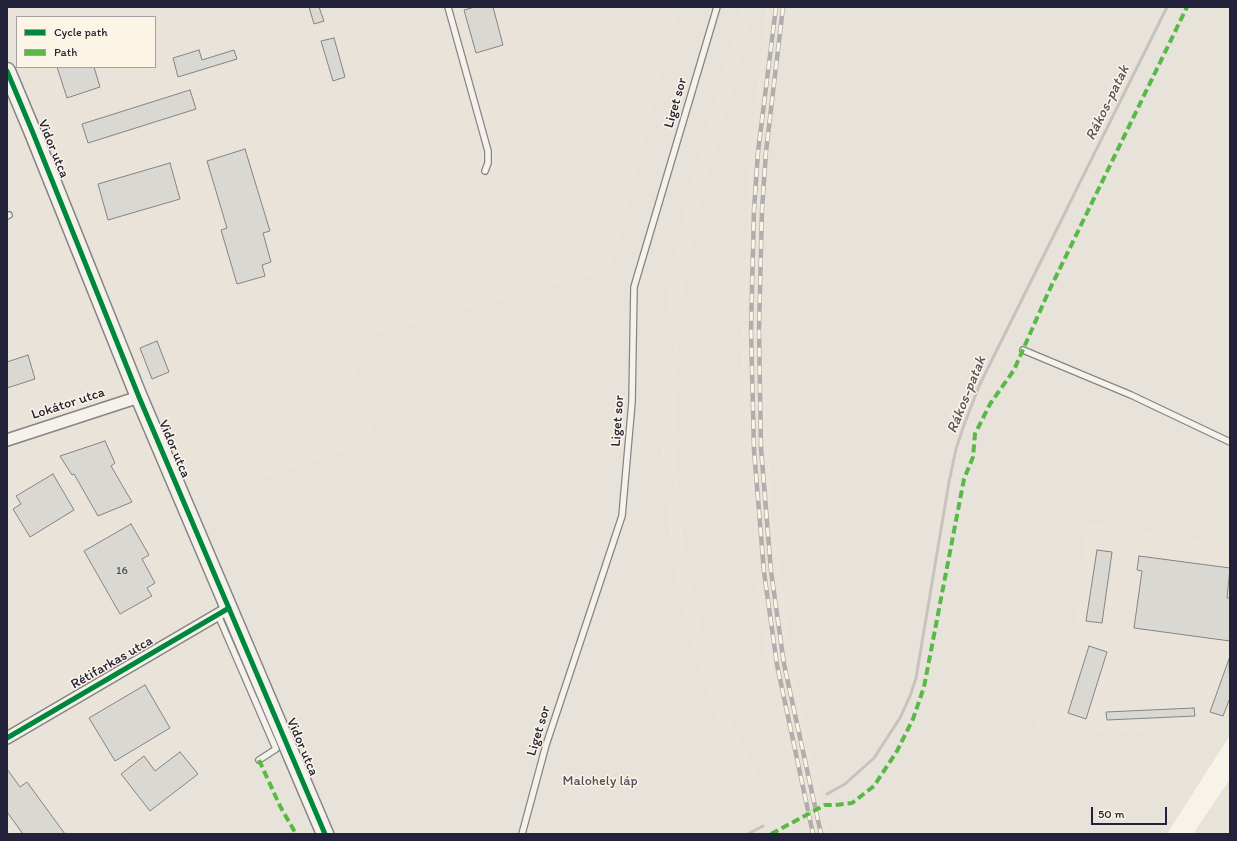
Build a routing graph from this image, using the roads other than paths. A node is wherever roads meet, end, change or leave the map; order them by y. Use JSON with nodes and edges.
{"nodes":[{"id":1,"x":448,"y":7,"type":"edge"},
{"id":2,"x":717,"y":7,"type":"edge"},
{"id":3,"x":7,"y":72,"type":"edge"},
{"id":4,"x":485,"y":171,"type":"dead end"},
{"id":5,"x":1023,"y":350,"type":"dead end"},
{"id":6,"x":139,"y":397,"type":"junction"},
{"id":7,"x":7,"y":440,"type":"edge"},
{"id":8,"x":1230,"y":442,"type":"edge"},
{"id":9,"x":223,"y":612,"type":"junction"},
{"id":10,"x":7,"y":738,"type":"edge"},
{"id":11,"x":258,"y":760,"type":"dead end"},
{"id":12,"x":325,"y":834,"type":"edge"},
{"id":13,"x":522,"y":834,"type":"edge"}],
"edges":[{"from":1,"to":4,"type":"lane"},
{"from":2,"to":13,"type":"lane","name":"Liget sor"},
{"from":3,"to":6,"type":"street","name":"Vidor utca"},
{"from":5,"to":8,"type":"lane"},
{"from":6,"to":7,"type":"street","name":"Lokátor utca"},
{"from":6,"to":9,"type":"street","name":"Vidor utca"},
{"from":9,"to":10,"type":"street","name":"Rétifarkas utca"},
{"from":9,"to":11,"type":"lane"},
{"from":9,"to":12,"type":"street","name":"Vidor utca"}]}
